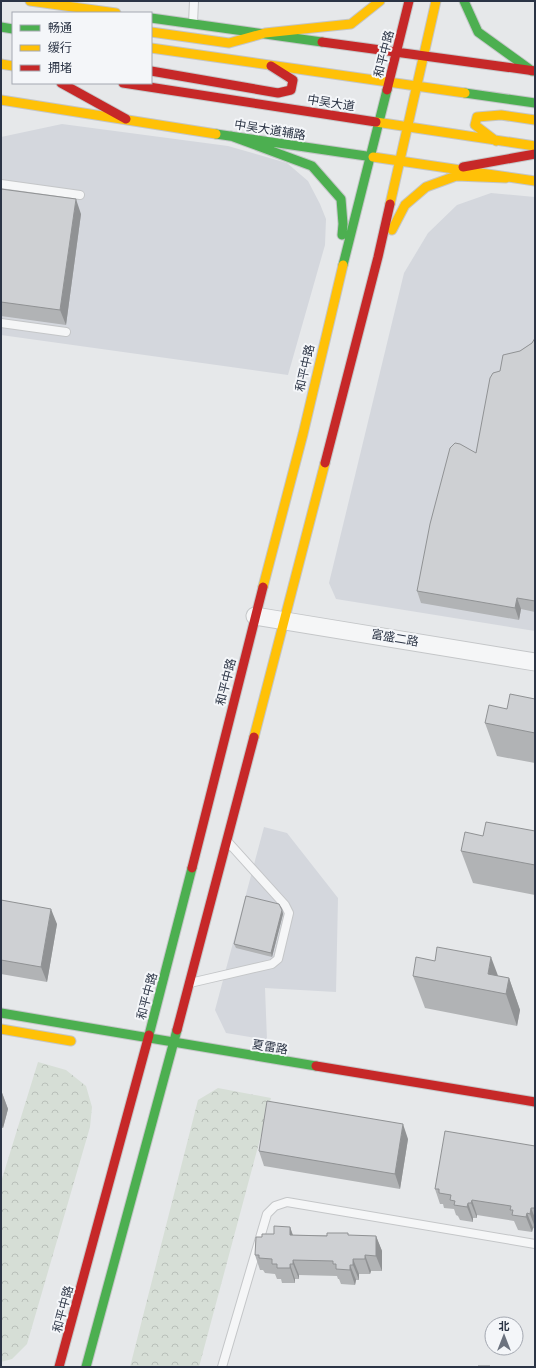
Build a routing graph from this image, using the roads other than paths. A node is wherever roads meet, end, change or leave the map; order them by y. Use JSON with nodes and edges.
{"nodes":[{"id":1,"x":30,"y":1,"type":"edge"},
{"id":2,"x":194,"y":1,"type":"edge"},
{"id":3,"x":380,"y":1,"type":"edge"},
{"id":4,"x":409,"y":1,"type":"edge"},
{"id":5,"x":436,"y":1,"type":"edge"},
{"id":6,"x":464,"y":1,"type":"edge"},
{"id":7,"x":109,"y":12,"type":"edge"},
{"id":8,"x":152,"y":18,"type":"edge"},
{"id":9,"x":193,"y":24,"type":"junction"},
{"id":10,"x":1,"y":27,"type":"edge"},
{"id":11,"x":12,"y":29,"type":"edge"},
{"id":12,"x":152,"y":32,"type":"edge"},
{"id":13,"x":265,"y":33,"type":"junction"},
{"id":14,"x":152,"y":48,"type":"edge"},
{"id":15,"x":397,"y":52,"type":"junction"},
{"id":16,"x":423,"y":56,"type":"junction"},
{"id":17,"x":12,"y":62,"type":"edge"},
{"id":18,"x":1,"y":63,"type":"edge"},
{"id":19,"x":268,"y":64,"type":"junction"},
{"id":20,"x":12,"y":66,"type":"edge"},
{"id":21,"x":152,"y":71,"type":"edge"},
{"id":22,"x":534,"y":71,"type":"edge"},
{"id":23,"x":390,"y":82,"type":"junction"},
{"id":24,"x":63,"y":84,"type":"edge"},
{"id":25,"x":129,"y":84,"type":"edge"},
{"id":26,"x":416,"y":86,"type":"junction"},
{"id":27,"x":1,"y":100,"type":"edge"},
{"id":28,"x":535,"y":103,"type":"edge"},
{"id":29,"x":126,"y":119,"type":"junction"},
{"id":30,"x":535,"y":120,"type":"edge"},
{"id":31,"x":379,"y":123,"type":"junction"},
{"id":32,"x":407,"y":127,"type":"junction"},
{"id":33,"x":231,"y":136,"type":"junction"},
{"id":34,"x":496,"y":141,"type":"junction"},
{"id":35,"x":535,"y":146,"type":"edge"},
{"id":36,"x":535,"y":154,"type":"edge"},
{"id":37,"x":370,"y":157,"type":"junction"},
{"id":38,"x":399,"y":161,"type":"junction"},
{"id":39,"x":452,"y":169,"type":"junction"},
{"id":40,"x":506,"y":178,"type":"junction"},
{"id":41,"x":535,"y":181,"type":"edge"},
{"id":42,"x":1,"y":184,"type":"edge"},
{"id":43,"x":80,"y":195,"type":"dead end"},
{"id":44,"x":378,"y":258,"type":"junction"},
{"id":45,"x":334,"y":299,"type":"junction"},
{"id":46,"x":1,"y":323,"type":"edge"},
{"id":47,"x":66,"y":332,"type":"dead end"},
{"id":48,"x":255,"y":616,"type":"junction"},
{"id":49,"x":285,"y":620,"type":"junction"},
{"id":50,"x":535,"y":662,"type":"edge"},
{"id":51,"x":227,"y":841,"type":"junction"},
{"id":52,"x":190,"y":983,"type":"junction"},
{"id":53,"x":1,"y":1013,"type":"edge"},
{"id":54,"x":1,"y":1028,"type":"edge"},
{"id":55,"x":147,"y":1039,"type":"junction"},
{"id":56,"x":80,"y":1042,"type":"dead end"},
{"id":57,"x":174,"y":1043,"type":"junction"},
{"id":58,"x":139,"y":1053,"type":"junction"},
{"id":59,"x":167,"y":1057,"type":"junction"},
{"id":60,"x":535,"y":1102,"type":"edge"},
{"id":61,"x":535,"y":1244,"type":"edge"},
{"id":62,"x":93,"y":1344,"type":"junction"},
{"id":63,"x":59,"y":1367,"type":"edge"},
{"id":64,"x":86,"y":1367,"type":"edge"},
{"id":65,"x":90,"y":1367,"type":"edge"},
{"id":66,"x":222,"y":1367,"type":"edge"}],
"edges":[{"from":1,"to":7,"type":"main road"},
{"from":2,"to":9,"type":"lane"},
{"from":3,"to":13,"type":"main road"},
{"from":4,"to":15,"type":"main road","name":"和平中路"},
{"from":5,"to":16,"type":"main road"},
{"from":6,"to":22,"type":"main road"},
{"from":8,"to":9,"type":"main road"},
{"from":9,"to":13,"type":"main road"},
{"from":10,"to":11,"type":"main road"},
{"from":12,"to":13,"type":"main road"},
{"from":13,"to":15,"type":"main road"},
{"from":14,"to":19,"type":"main road"},
{"from":15,"to":16,"type":"main road"},
{"from":15,"to":23,"type":"main road","name":"和平中路"},
{"from":16,"to":22,"type":"main road"},
{"from":16,"to":26,"type":"main road"},
{"from":17,"to":18,"type":"main road"},
{"from":18,"to":20,"type":"main road"},
{"from":19,"to":21,"type":"main road"},
{"from":19,"to":23,"type":"main road"},
{"from":23,"to":26,"type":"main road"},
{"from":23,"to":31,"type":"main road","name":"和平中路"},
{"from":24,"to":29,"type":"main road"},
{"from":25,"to":31,"type":"main road","name":"中吴大道"},
{"from":26,"to":28,"type":"main road"},
{"from":26,"to":32,"type":"main road"},
{"from":27,"to":29,"type":"main road","name":"中吴大道辅路"},
{"from":29,"to":33,"type":"main road","name":"中吴大道辅路"},
{"from":30,"to":34,"type":"main road"},
{"from":31,"to":32,"type":"main road","name":"中吴大道"},
{"from":31,"to":37,"type":"main road","name":"和平中路"},
{"from":32,"to":34,"type":"main road","name":"中吴大道"},
{"from":32,"to":38,"type":"main road"},
{"from":33,"to":37,"type":"main road","name":"中吴大道辅路"},
{"from":33,"to":45,"type":"main road"},
{"from":34,"to":35,"type":"main road","name":"中吴大道"},
{"from":36,"to":39,"type":"main road"},
{"from":37,"to":38,"type":"main road","name":"中吴大道辅路"},
{"from":37,"to":45,"type":"main road","name":"和平中路"},
{"from":38,"to":39,"type":"main road","name":"中吴大道辅路"},
{"from":38,"to":44,"type":"main road"},
{"from":39,"to":40,"type":"main road","name":"中吴大道辅路"},
{"from":40,"to":41,"type":"main road","name":"中吴大道辅路"},
{"from":40,"to":44,"type":"main road"},
{"from":42,"to":43,"type":"lane"},
{"from":44,"to":49,"type":"main road"},
{"from":45,"to":48,"type":"main road","name":"和平中路"},
{"from":46,"to":47,"type":"lane"},
{"from":48,"to":49,"type":"street","name":"富盛二路"},
{"from":48,"to":55,"type":"main road","name":"和平中路"},
{"from":49,"to":50,"type":"street","name":"富盛二路"},
{"from":49,"to":51,"type":"main road"},
{"from":51,"to":52,"type":"main road"},
{"from":51,"to":52,"type":"lane"},
{"from":52,"to":57,"type":"main road"},
{"from":53,"to":55,"type":"main road","name":"夏雷路"},
{"from":54,"to":56,"type":"main road"},
{"from":55,"to":57,"type":"main road","name":"夏雷路"},
{"from":55,"to":58,"type":"main road","name":"和平中路"},
{"from":57,"to":59,"type":"main road"},
{"from":57,"to":60,"type":"main road","name":"夏雷路"},
{"from":58,"to":59,"type":"main road"},
{"from":58,"to":63,"type":"main road","name":"和平中路"},
{"from":59,"to":62,"type":"main road"},
{"from":61,"to":66,"type":"lane"},
{"from":62,"to":64,"type":"main road"},
{"from":62,"to":65,"type":"main road"}]}
